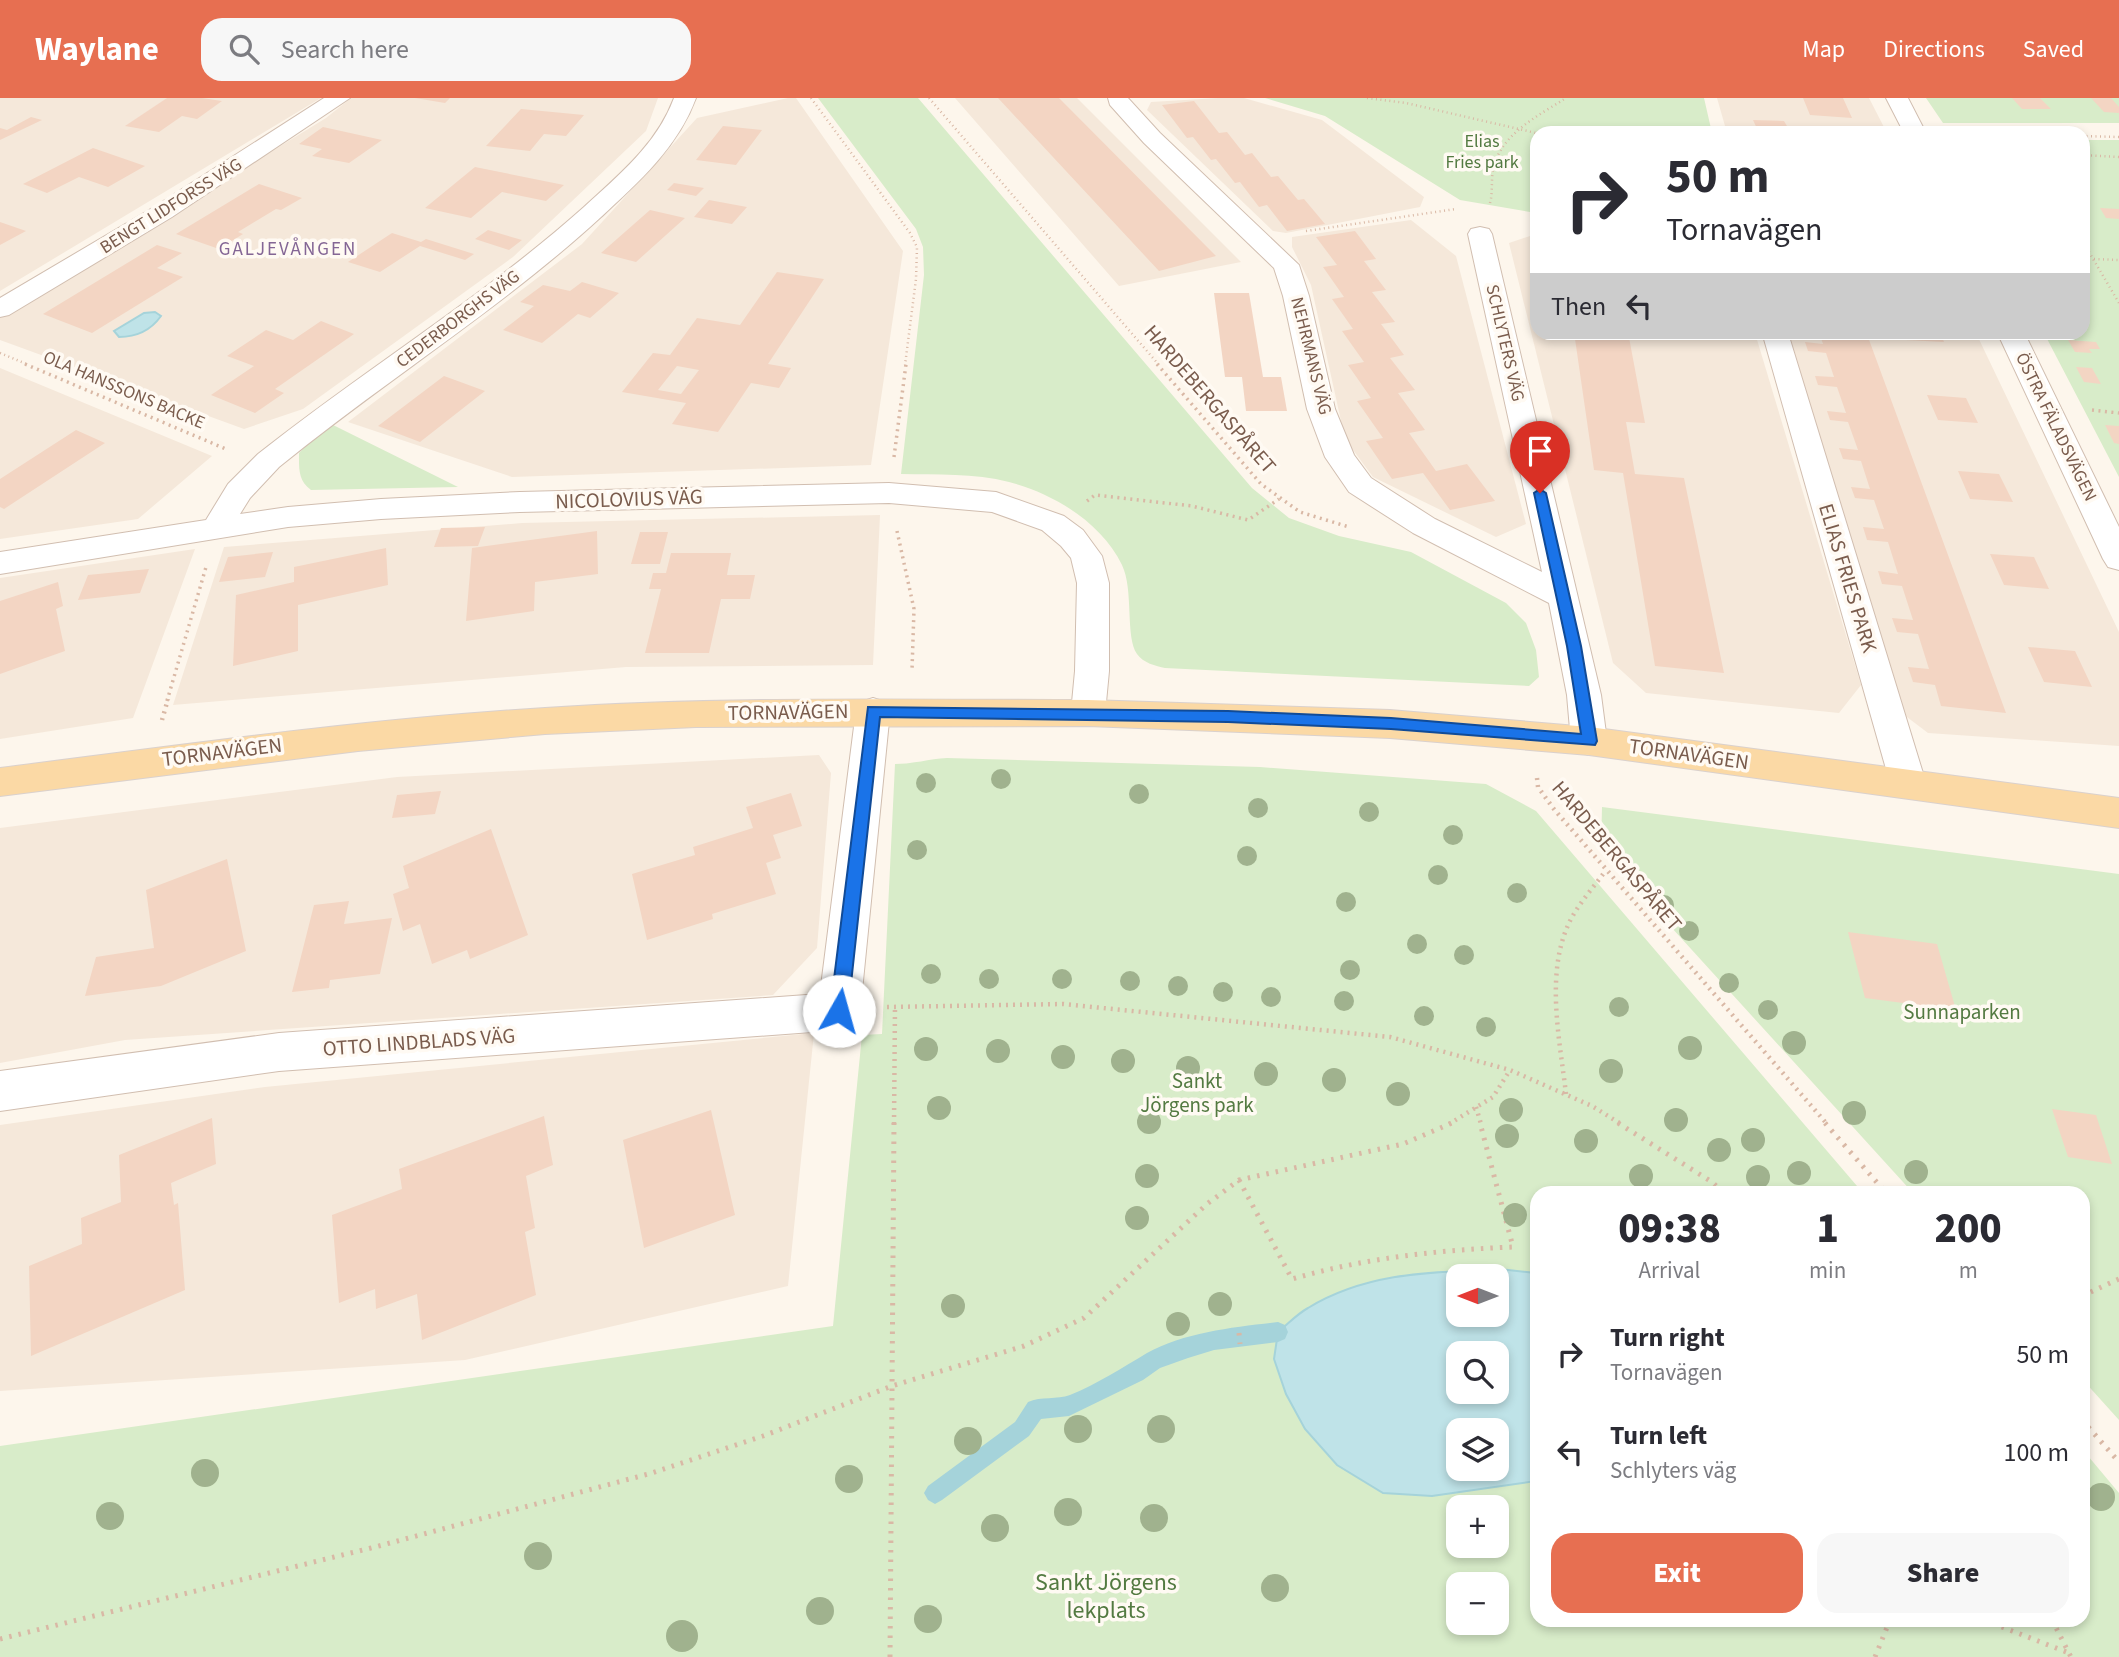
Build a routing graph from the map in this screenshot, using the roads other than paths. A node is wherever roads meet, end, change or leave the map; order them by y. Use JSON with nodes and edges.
{"nodes":[{"id":1,"x":339,"y":98,"type":"edge"},
{"id":2,"x":685,"y":98,"type":"edge"},
{"id":3,"x":1896,"y":98,"type":"edge"},
{"id":4,"x":1118,"y":100,"type":"dead end"},
{"id":5,"x":1911,"y":126,"type":"edge"},
{"id":6,"x":1483,"y":223,"type":"road end"},
{"id":7,"x":0,"y":309,"type":"edge"},
{"id":8,"x":1777,"y":340,"type":"edge"},
{"id":9,"x":2014,"y":340,"type":"edge"},
{"id":10,"x":218,"y":527,"type":"junction"},
{"id":11,"x":2119,"y":559,"type":"edge"},
{"id":12,"x":0,"y":562,"type":"edge"},
{"id":13,"x":1564,"y":597,"type":"junction"},
{"id":14,"x":873,"y":711,"type":"junction"},
{"id":15,"x":1088,"y":713,"type":"junction"},
{"id":16,"x":1590,"y":741,"type":"junction"},
{"id":17,"x":0,"y":782,"type":"edge"},
{"id":18,"x":1908,"y":783,"type":"junction"},
{"id":19,"x":2119,"y":813,"type":"edge"},
{"id":20,"x":0,"y":1091,"type":"edge"}],
"edges":[{"from":1,"to":7,"type":"street","name":"BENGT LIDFORSS VÄG"},
{"from":2,"to":10,"type":"street","name":"CEDERBORGHS VÄG"},
{"from":3,"to":5,"type":"street"},
{"from":4,"to":13,"type":"street","name":"NEHRMANS VÄG"},
{"from":6,"to":13,"type":"street","name":"SCHLYTERS VÄG"},
{"from":8,"to":18,"type":"street","name":"ELIAS FRIES PARK"},
{"from":9,"to":11,"type":"street","name":"ÖSTRA FÄLADSVÄGEN"},
{"from":10,"to":12,"type":"street","name":"NICOLOVIUS VÄG"},
{"from":10,"to":15,"type":"street","name":"NICOLOVIUS VÄG"},
{"from":13,"to":16,"type":"street","name":"SCHLYTERS VÄG"},
{"from":14,"to":15,"type":"main road","name":"TORNAVÄGEN"},
{"from":14,"to":17,"type":"main road","name":"TORNAVÄGEN"},
{"from":14,"to":20,"type":"street","name":"OTTO LINDBLADS VÄG"},
{"from":15,"to":16,"type":"main road","name":"TORNAVÄGEN"},
{"from":16,"to":18,"type":"main road","name":"TORNAVÄGEN"},
{"from":18,"to":19,"type":"main road","name":"TORNAVÄGEN"}]}
